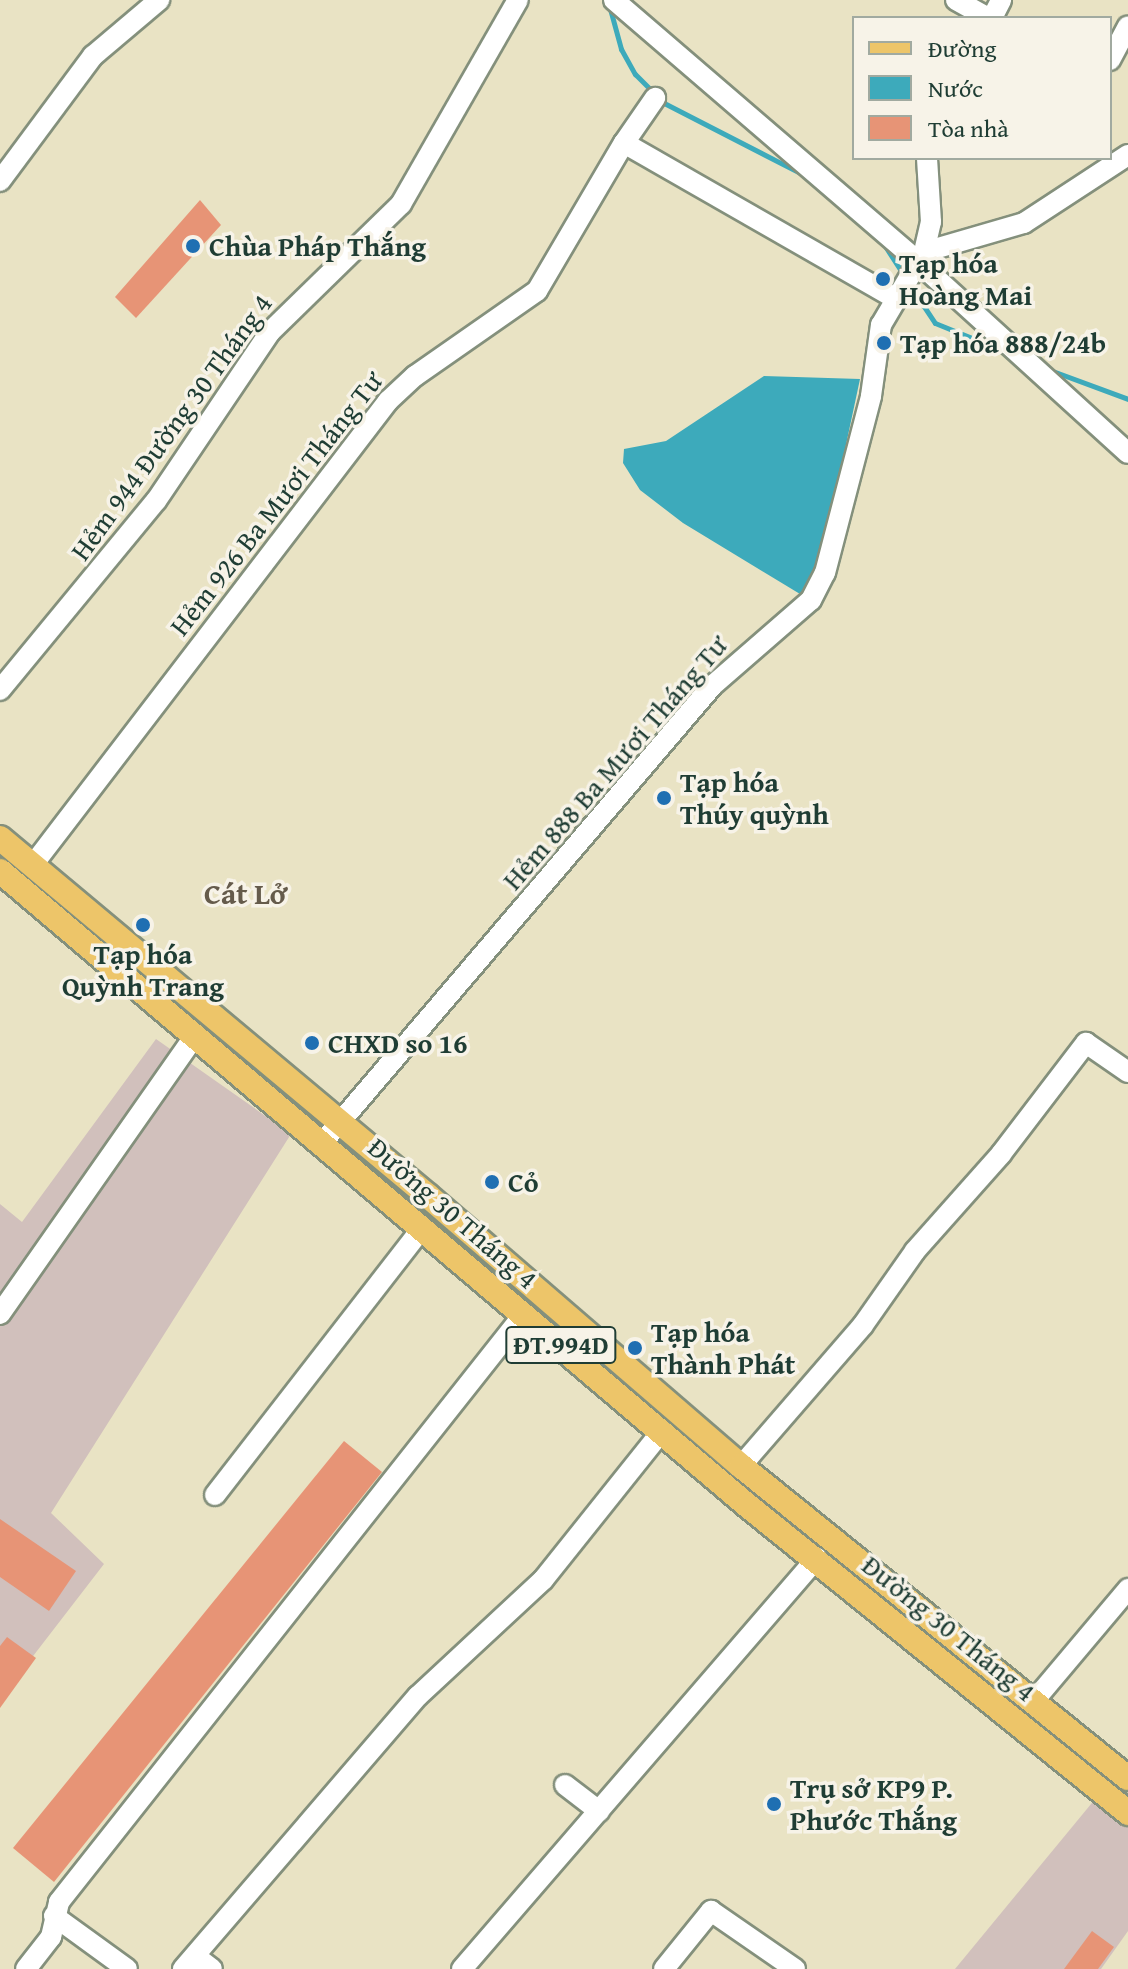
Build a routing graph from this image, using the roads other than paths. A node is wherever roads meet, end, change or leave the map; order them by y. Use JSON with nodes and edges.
{"nodes":[{"id":1,"x":159,"y":0,"type":"edge"},
{"id":2,"x":518,"y":0,"type":"edge"},
{"id":3,"x":614,"y":0,"type":"edge"},
{"id":4,"x":956,"y":0,"type":"edge"},
{"id":5,"x":996,"y":13,"type":"edge"},
{"id":6,"x":1128,"y":26,"type":"edge"},
{"id":7,"x":1112,"y":56,"type":"edge"},
{"id":8,"x":655,"y":98,"type":"dead end"},
{"id":9,"x":624,"y":143,"type":"junction"},
{"id":10,"x":1128,"y":155,"type":"edge"},
{"id":11,"x":927,"y":160,"type":"edge"},
{"id":12,"x":0,"y":181,"type":"edge"},
{"id":13,"x":921,"y":256,"type":"junction"},
{"id":14,"x":896,"y":299,"type":"junction"},
{"id":15,"x":1128,"y":453,"type":"edge"},
{"id":16,"x":0,"y":690,"type":"edge"},
{"id":17,"x":0,"y":838,"type":"edge"},
{"id":18,"x":32,"y":866,"type":"junction"},
{"id":19,"x":0,"y":871,"type":"edge"},
{"id":20,"x":211,"y":1014,"type":"junction"},
{"id":21,"x":195,"y":1036,"type":"junction"},
{"id":22,"x":1128,"y":1072,"type":"edge"},
{"id":23,"x":332,"y":1132,"type":"junction"},
{"id":24,"x":422,"y":1228,"type":"junction"},
{"id":25,"x":0,"y":1314,"type":"edge"},
{"id":26,"x":524,"y":1314,"type":"junction"},
{"id":27,"x":676,"y":1410,"type":"junction"},
{"id":28,"x":662,"y":1431,"type":"junction"},
{"id":29,"x":741,"y":1466,"type":"junction"},
{"id":30,"x":215,"y":1495,"type":"dead end"},
{"id":31,"x":817,"y":1558,"type":"junction"},
{"id":32,"x":1128,"y":1589,"type":"edge"},
{"id":33,"x":1033,"y":1702,"type":"junction"},
{"id":34,"x":1128,"y":1778,"type":"edge"},
{"id":35,"x":565,"y":1785,"type":"dead end"},
{"id":36,"x":599,"y":1811,"type":"junction"},
{"id":37,"x":1128,"y":1813,"type":"edge"},
{"id":38,"x":54,"y":1916,"type":"junction"},
{"id":39,"x":189,"y":1962,"type":"edge"},
{"id":40,"x":26,"y":1969,"type":"edge"},
{"id":41,"x":127,"y":1969,"type":"edge"},
{"id":42,"x":212,"y":1969,"type":"edge"},
{"id":43,"x":462,"y":1969,"type":"edge"},
{"id":44,"x":664,"y":1969,"type":"edge"},
{"id":45,"x":795,"y":1969,"type":"edge"}],
"edges":[{"from":1,"to":12,"type":"street"},
{"from":2,"to":16,"type":"street","name":"Hẻm 944 Đường 30 Tháng 4"},
{"from":3,"to":13,"type":"street"},
{"from":4,"to":5,"type":"street"},
{"from":6,"to":7,"type":"street"},
{"from":8,"to":9,"type":"street","name":"Hẻm 926 Ba Mươi Tháng Tư"},
{"from":9,"to":14,"type":"street"},
{"from":9,"to":18,"type":"street","name":"Hẻm 926 Ba Mươi Tháng Tư"},
{"from":10,"to":13,"type":"street"},
{"from":11,"to":13,"type":"street","name":"Hẻm 888 Ba Mươi Tháng Tư"},
{"from":13,"to":14,"type":"street","name":"Hẻm 888 Ba Mươi Tháng Tư"},
{"from":13,"to":15,"type":"street"},
{"from":14,"to":23,"type":"street","name":"Hẻm 888 Ba Mươi Tháng Tư"},
{"from":17,"to":18,"type":"main road","name":"Đường 30 Tháng 4","number":"ĐT.994D"},
{"from":18,"to":20,"type":"main road","name":"Đường 30 Tháng 4","number":"ĐT.994D"},
{"from":19,"to":21,"type":"main road","name":"Đường 30 Tháng 4","number":"ĐT.994D"},
{"from":20,"to":21,"type":"main road"},
{"from":20,"to":23,"type":"main road","name":"Đường 30 Tháng 4","number":"ĐT.994D"},
{"from":21,"to":23,"type":"main road","name":"Đường 30 Tháng 4","number":"ĐT.994D"},
{"from":21,"to":25,"type":"street"},
{"from":22,"to":29,"type":"street"},
{"from":23,"to":24,"type":"main road","name":"Đường 30 Tháng 4","number":"ĐT.994D"},
{"from":23,"to":27,"type":"main road","name":"Đường 30 Tháng 4","number":"ĐT.994D"},
{"from":24,"to":26,"type":"main road","name":"Đường 30 Tháng 4","number":"ĐT.994D"},
{"from":24,"to":30,"type":"street"},
{"from":26,"to":28,"type":"main road","name":"Đường 30 Tháng 4","number":"ĐT.994D"},
{"from":26,"to":38,"type":"street"},
{"from":27,"to":28,"type":"main road"},
{"from":27,"to":29,"type":"main road","name":"Đường 30 Tháng 4","number":"ĐT.994D"},
{"from":28,"to":31,"type":"main road","name":"Đường 30 Tháng 4","number":"ĐT.994D"},
{"from":28,"to":39,"type":"street"},
{"from":29,"to":33,"type":"main road","name":"Đường 30 Tháng 4","number":"ĐT.994D"},
{"from":31,"to":36,"type":"street"},
{"from":31,"to":37,"type":"main road","name":"Đường 30 Tháng 4","number":"ĐT.994D"},
{"from":32,"to":33,"type":"street"},
{"from":33,"to":34,"type":"main road","name":"Đường 30 Tháng 4","number":"ĐT.994D"},
{"from":35,"to":36,"type":"street"},
{"from":36,"to":43,"type":"street"},
{"from":38,"to":40,"type":"street"},
{"from":38,"to":41,"type":"street"},
{"from":39,"to":42,"type":"street"},
{"from":44,"to":45,"type":"street"}]}
